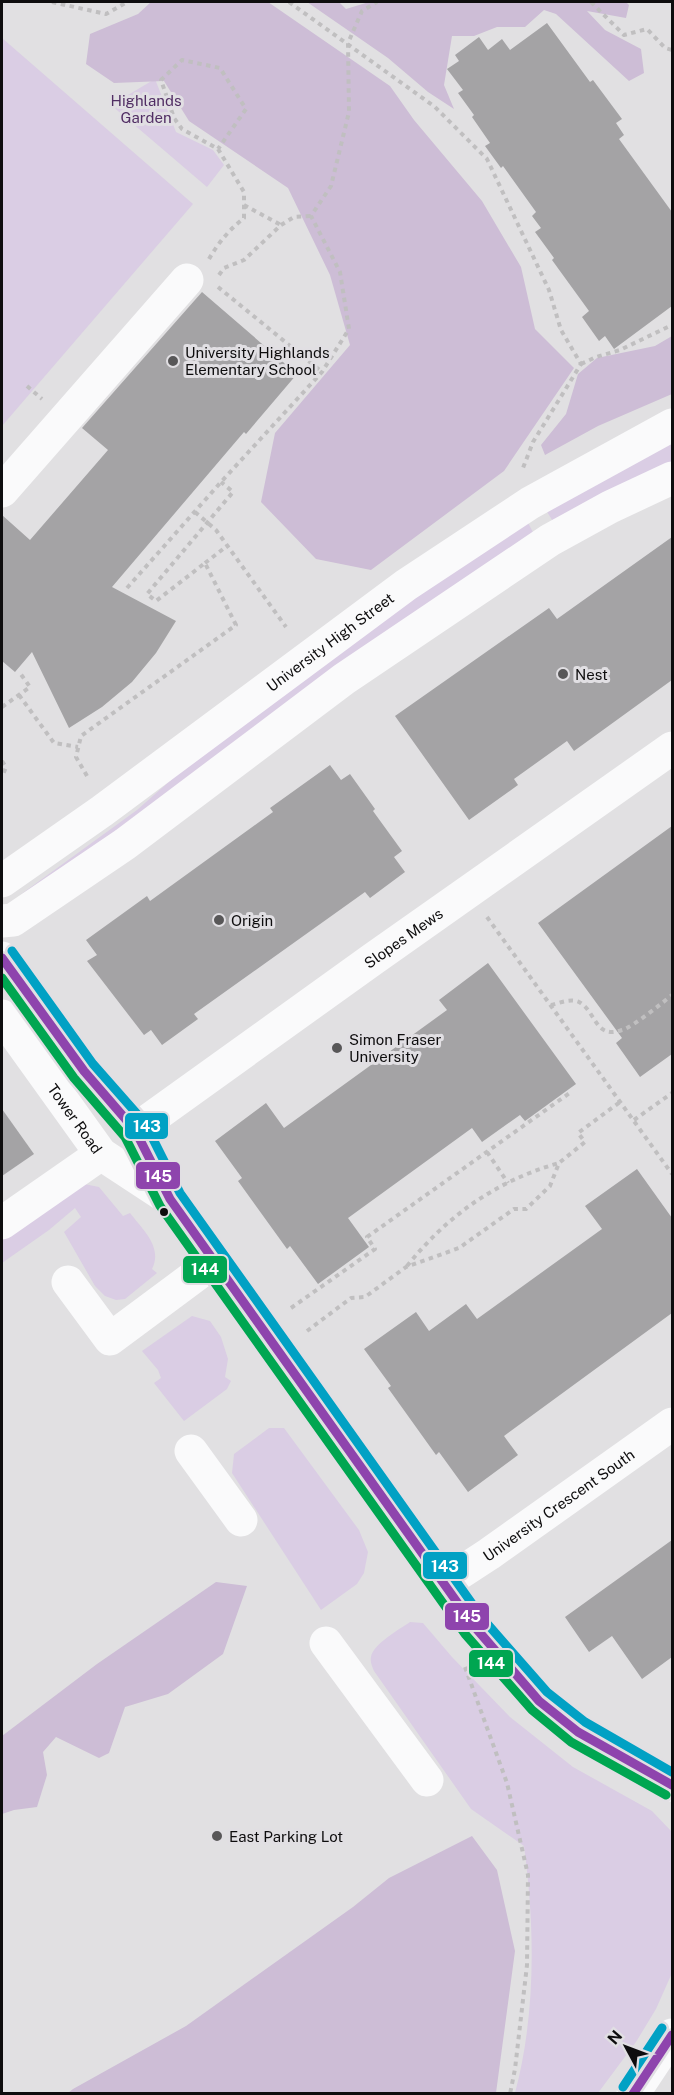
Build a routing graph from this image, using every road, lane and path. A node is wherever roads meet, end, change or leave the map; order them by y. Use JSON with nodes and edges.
{"nodes":[{"id":1,"x":52,"y":2,"type":"edge"},
{"id":2,"x":127,"y":2,"type":"edge"},
{"id":3,"x":290,"y":2,"type":"edge"},
{"id":4,"x":377,"y":2,"type":"edge"},
{"id":5,"x":591,"y":2,"type":"edge"},
{"id":6,"x":348,"y":43,"type":"junction"},
{"id":7,"x":672,"y":50,"type":"edge"},
{"id":8,"x":218,"y":149,"type":"junction"},
{"id":9,"x":244,"y":205,"type":"junction"},
{"id":10,"x":311,"y":216,"type":"junction"},
{"id":11,"x":281,"y":225,"type":"junction"},
{"id":12,"x":187,"y":280,"type":"joint"},
{"id":13,"x":672,"y":325,"type":"edge"},
{"id":14,"x":581,"y":364,"type":"junction"},
{"id":15,"x":322,"y":372,"type":"junction"},
{"id":16,"x":672,"y":426,"type":"edge"},
{"id":17,"x":522,"y":472,"type":"dead end"},
{"id":18,"x":672,"y":478,"type":"edge"},
{"id":19,"x":221,"y":482,"type":"junction"},
{"id":20,"x":2,"y":491,"type":"edge"},
{"id":21,"x":195,"y":512,"type":"junction"},
{"id":22,"x":207,"y":522,"type":"junction"},
{"id":23,"x":227,"y":546,"type":"junction"},
{"id":24,"x":205,"y":563,"type":"junction"},
{"id":25,"x":127,"y":588,"type":"dead end"},
{"id":26,"x":286,"y":627,"type":"dead end"},
{"id":27,"x":20,"y":673,"type":"dead end"},
{"id":28,"x":19,"y":695,"type":"junction"},
{"id":29,"x":2,"y":708,"type":"edge"},
{"id":30,"x":78,"y":747,"type":"junction"},
{"id":31,"x":672,"y":748,"type":"edge"},
{"id":32,"x":2,"y":760,"type":"edge"},
{"id":33,"x":87,"y":776,"type":"dead end"},
{"id":34,"x":2,"y":777,"type":"edge"},
{"id":35,"x":2,"y":881,"type":"edge"},
{"id":36,"x":469,"y":891,"type":"junction"},
{"id":37,"x":2,"y":921,"type":"edge"},
{"id":38,"x":2,"y":958,"type":"edge"},
{"id":39,"x":672,"y":995,"type":"edge"},
{"id":40,"x":551,"y":1005,"type":"junction"},
{"id":41,"x":2,"y":1016,"type":"edge"},
{"id":42,"x":571,"y":1092,"type":"dead end"},
{"id":43,"x":672,"y":1093,"type":"edge"},
{"id":44,"x":620,"y":1102,"type":"junction"},
{"id":45,"x":634,"y":1120,"type":"junction"},
{"id":46,"x":135,"y":1130,"type":"junction"},
{"id":47,"x":487,"y":1152,"type":"junction"},
{"id":48,"x":101,"y":1154,"type":"junction"},
{"id":49,"x":559,"y":1163,"type":"junction"},
{"id":50,"x":672,"y":1174,"type":"edge"},
{"id":51,"x":508,"y":1183,"type":"junction"},
{"id":52,"x":170,"y":1199,"type":"junction"},
{"id":53,"x":2,"y":1223,"type":"edge"},
{"id":54,"x":215,"y":1262,"type":"junction"},
{"id":55,"x":406,"y":1267,"type":"junction"},
{"id":56,"x":68,"y":1282,"type":"dead end"},
{"id":57,"x":291,"y":1308,"type":"dead end"},
{"id":58,"x":307,"y":1331,"type":"dead end"},
{"id":59,"x":672,"y":1424,"type":"edge"},
{"id":60,"x":191,"y":1451,"type":"dead end"},
{"id":61,"x":241,"y":1520,"type":"dead end"},
{"id":62,"x":443,"y":1584,"type":"junction"},
{"id":63,"x":326,"y":1643,"type":"dead end"},
{"id":64,"x":464,"y":1664,"type":"dead end"},
{"id":65,"x":427,"y":1780,"type":"dead end"},
{"id":66,"x":672,"y":1785,"type":"edge"},
{"id":67,"x":672,"y":2035,"type":"edge"},
{"id":68,"x":510,"y":2094,"type":"edge"},
{"id":69,"x":633,"y":2094,"type":"edge"}],
"edges":[{"from":1,"to":2,"type":"path"},
{"from":3,"to":6,"type":"path"},
{"from":4,"to":6,"type":"path"},
{"from":5,"to":7,"type":"path"},
{"from":6,"to":10,"type":"path"},
{"from":6,"to":14,"type":"path"},
{"from":8,"to":8,"type":"path"},
{"from":8,"to":9,"type":"path"},
{"from":9,"to":11,"type":"path"},
{"from":9,"to":12,"type":"path"},
{"from":10,"to":11,"type":"path"},
{"from":10,"to":15,"type":"path"},
{"from":11,"to":15,"type":"path"},
{"from":12,"to":20,"type":"street"},
{"from":13,"to":14,"type":"path"},
{"from":14,"to":17,"type":"path"},
{"from":15,"to":19,"type":"path"},
{"from":16,"to":35,"type":"street","name":"University High Street"},
{"from":18,"to":37,"type":"street"},
{"from":19,"to":21,"type":"path"},
{"from":19,"to":22,"type":"path"},
{"from":21,"to":22,"type":"path"},
{"from":21,"to":25,"type":"path"},
{"from":22,"to":23,"type":"path"},
{"from":22,"to":24,"type":"path"},
{"from":23,"to":24,"type":"path"},
{"from":23,"to":26,"type":"path"},
{"from":24,"to":30,"type":"path"},
{"from":27,"to":28,"type":"path"},
{"from":28,"to":29,"type":"path"},
{"from":28,"to":30,"type":"path"},
{"from":30,"to":33,"type":"path"},
{"from":31,"to":36,"type":"street","name":"Slopes Mews"},
{"from":32,"to":34,"type":"path"},
{"from":36,"to":40,"type":"path"},
{"from":36,"to":46,"type":"street","name":"Slopes Mews"},
{"from":38,"to":46,"type":"street","name":"Tower Road"},
{"from":39,"to":40,"type":"path"},
{"from":40,"to":44,"type":"path"},
{"from":41,"to":48,"type":"street","name":"Tower Road"},
{"from":42,"to":47,"type":"path"},
{"from":43,"to":45,"type":"path"},
{"from":44,"to":45,"type":"path"},
{"from":44,"to":49,"type":"path"},
{"from":45,"to":50,"type":"path"},
{"from":46,"to":52,"type":"street","name":"Tower Road"},
{"from":47,"to":51,"type":"path"},
{"from":47,"to":57,"type":"path"},
{"from":48,"to":52,"type":"street","name":"Tower Road"},
{"from":48,"to":53,"type":"street"},
{"from":49,"to":51,"type":"path"},
{"from":49,"to":55,"type":"path"},
{"from":51,"to":55,"type":"path"},
{"from":52,"to":54,"type":"street","name":"Tower Road"},
{"from":54,"to":56,"type":"street"},
{"from":54,"to":62,"type":"street","name":"Tower Road"},
{"from":55,"to":58,"type":"path"},
{"from":59,"to":62,"type":"street","name":"University Crescent South"},
{"from":60,"to":61,"type":"street"},
{"from":62,"to":66,"type":"street","name":"Tower Road"},
{"from":63,"to":65,"type":"street"},
{"from":64,"to":68,"type":"path"},
{"from":67,"to":69,"type":"street"}]}
